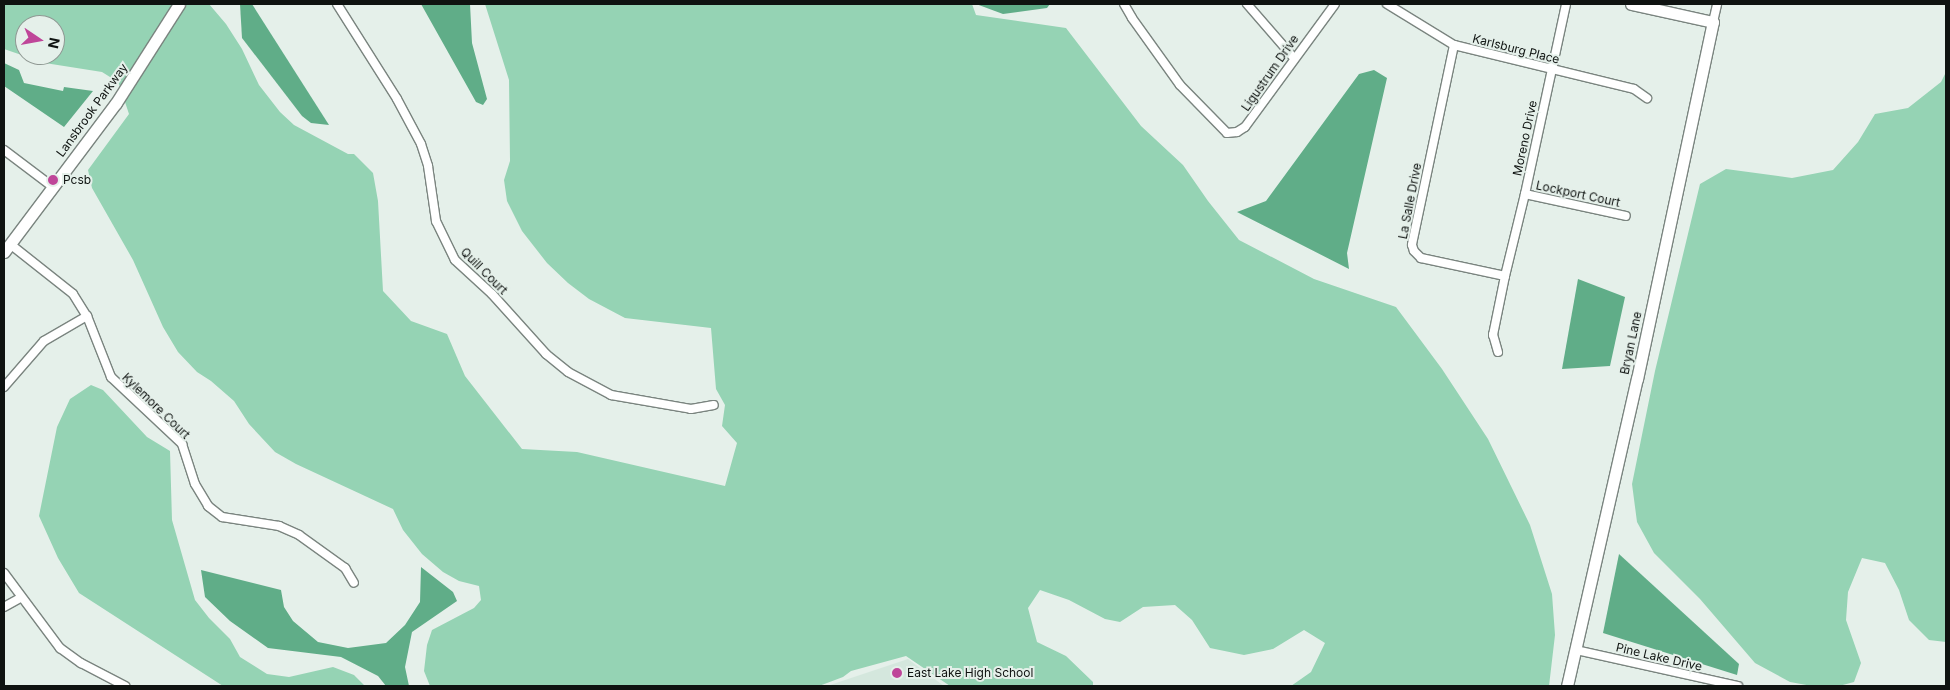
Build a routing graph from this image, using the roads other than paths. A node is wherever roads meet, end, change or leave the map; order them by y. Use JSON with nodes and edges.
{"nodes":[{"id":1,"x":179,"y":4,"type":"edge"},
{"id":2,"x":336,"y":4,"type":"edge"},
{"id":3,"x":1124,"y":4,"type":"edge"},
{"id":4,"x":1247,"y":4,"type":"edge"},
{"id":5,"x":1335,"y":4,"type":"edge"},
{"id":6,"x":1387,"y":4,"type":"edge"},
{"id":7,"x":1566,"y":4,"type":"edge"},
{"id":8,"x":1631,"y":4,"type":"edge"},
{"id":9,"x":1718,"y":4,"type":"edge"},
{"id":10,"x":1713,"y":22,"type":"junction"},
{"id":11,"x":1454,"y":44,"type":"junction"},
{"id":12,"x":1294,"y":58,"type":"junction"},
{"id":13,"x":1551,"y":70,"type":"junction"},
{"id":14,"x":1646,"y":98,"type":"dead end"},
{"id":15,"x":4,"y":150,"type":"edge"},
{"id":16,"x":53,"y":187,"type":"junction"},
{"id":17,"x":1525,"y":194,"type":"junction"},
{"id":18,"x":1626,"y":216,"type":"dead end"},
{"id":19,"x":7,"y":248,"type":"edge"},
{"id":20,"x":1504,"y":276,"type":"junction"},
{"id":21,"x":87,"y":316,"type":"junction"},
{"id":22,"x":1498,"y":352,"type":"dead end"},
{"id":23,"x":4,"y":387,"type":"edge"},
{"id":24,"x":714,"y":405,"type":"dead end"},
{"id":25,"x":4,"y":573,"type":"edge"},
{"id":26,"x":354,"y":583,"type":"dead end"},
{"id":27,"x":20,"y":598,"type":"junction"},
{"id":28,"x":4,"y":607,"type":"edge"},
{"id":29,"x":1576,"y":650,"type":"junction"},
{"id":30,"x":125,"y":686,"type":"edge"},
{"id":31,"x":1567,"y":686,"type":"edge"},
{"id":32,"x":1738,"y":686,"type":"edge"}],
"edges":[{"from":1,"to":16,"type":"street","name":"Lansbrook Parkway"},
{"from":2,"to":24,"type":"street","name":"Quill Court"},
{"from":3,"to":12,"type":"street","name":"Ligustrum Drive"},
{"from":4,"to":12,"type":"street"},
{"from":5,"to":12,"type":"street","name":"Ligustrum Drive"},
{"from":6,"to":11,"type":"street","name":"Karlsburg Place"},
{"from":7,"to":13,"type":"street","name":"Moreno Drive"},
{"from":8,"to":10,"type":"street"},
{"from":9,"to":10,"type":"street","name":"Bryan Lane"},
{"from":10,"to":29,"type":"street","name":"Bryan Lane"},
{"from":11,"to":13,"type":"street","name":"Karlsburg Place"},
{"from":11,"to":20,"type":"street","name":"La Salle Drive"},
{"from":13,"to":14,"type":"street","name":"Karlsburg Place"},
{"from":13,"to":17,"type":"street","name":"Moreno Drive"},
{"from":15,"to":16,"type":"street"},
{"from":16,"to":19,"type":"street","name":"Lansbrook Parkway"},
{"from":17,"to":18,"type":"street","name":"Lockport Court"},
{"from":17,"to":20,"type":"street","name":"Moreno Drive"},
{"from":19,"to":21,"type":"street","name":"Kylemore Court"},
{"from":20,"to":22,"type":"street"},
{"from":21,"to":23,"type":"street"},
{"from":21,"to":26,"type":"street","name":"Kylemore Court"},
{"from":25,"to":27,"type":"street"},
{"from":27,"to":28,"type":"street"},
{"from":27,"to":30,"type":"street"},
{"from":29,"to":31,"type":"street","name":"Bryan Lane"},
{"from":29,"to":32,"type":"street","name":"Pine Lake Drive"}]}
